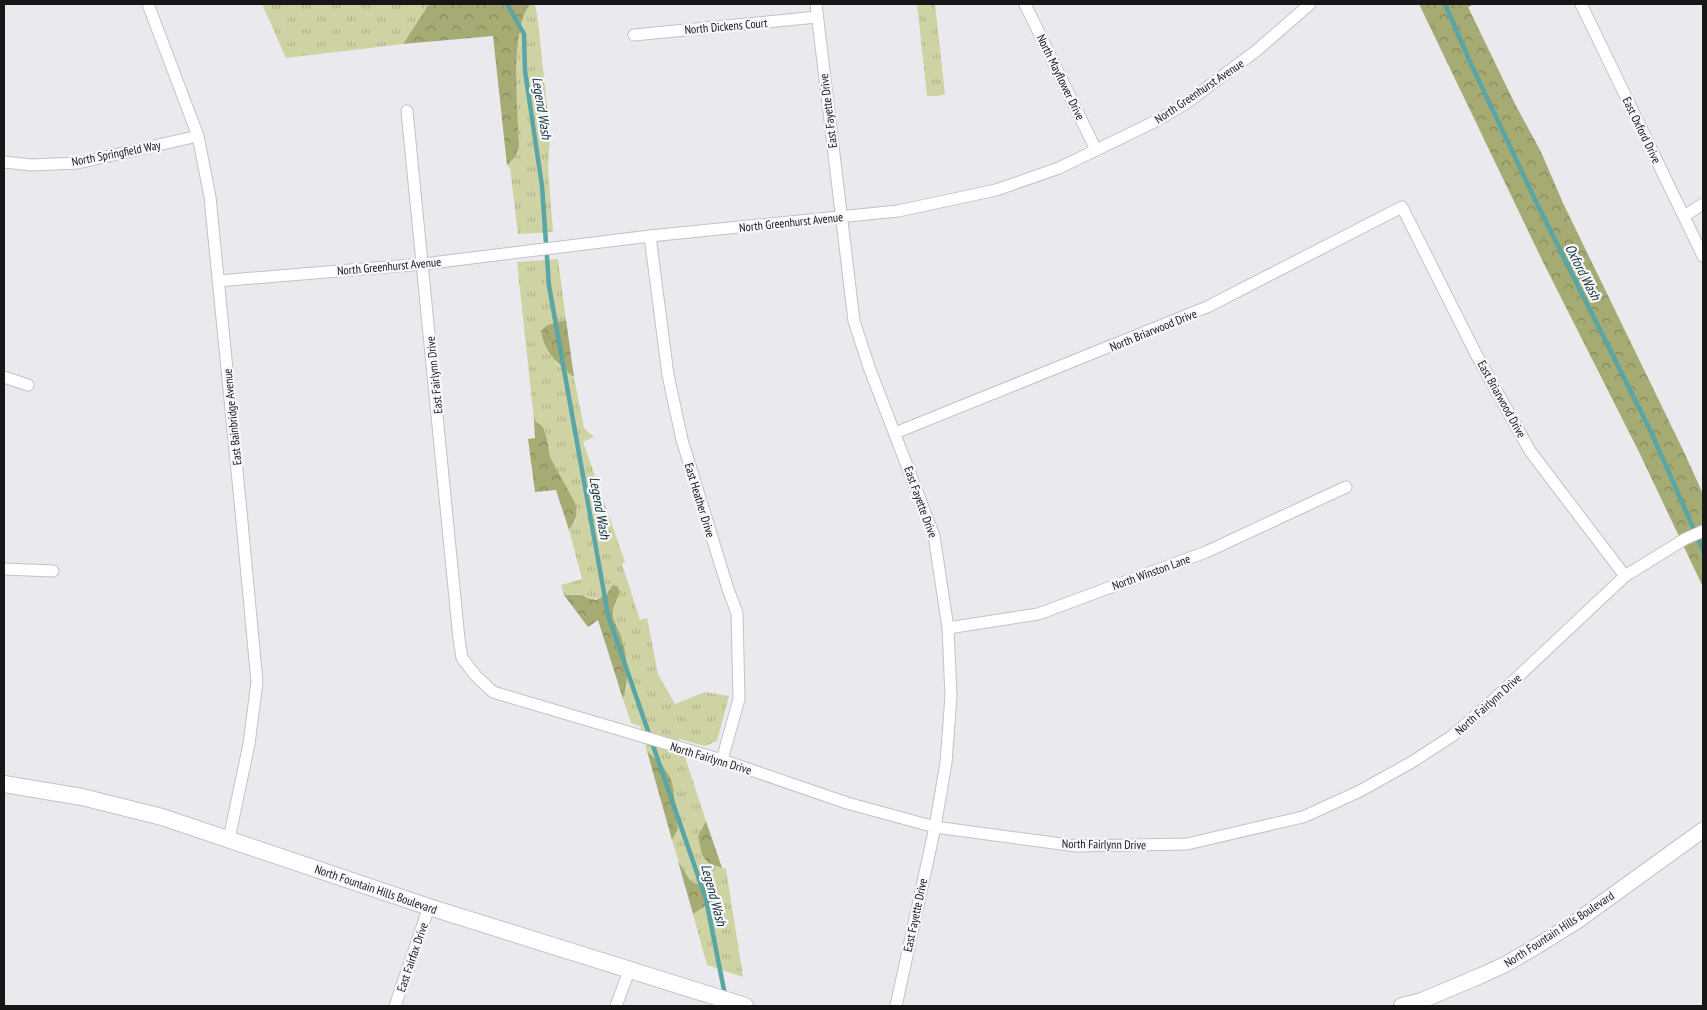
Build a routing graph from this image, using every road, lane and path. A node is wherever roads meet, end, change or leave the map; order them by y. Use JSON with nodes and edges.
{"nodes":[{"id":1,"x":148,"y":4,"type":"edge"},
{"id":2,"x":816,"y":4,"type":"edge"},
{"id":3,"x":1025,"y":4,"type":"edge"},
{"id":4,"x":1310,"y":4,"type":"edge"},
{"id":5,"x":1581,"y":4,"type":"edge"},
{"id":6,"x":817,"y":17,"type":"junction"},
{"id":7,"x":634,"y":35,"type":"dead end"},
{"id":8,"x":408,"y":111,"type":"dead end"},
{"id":9,"x":198,"y":136,"type":"junction"},
{"id":10,"x":1096,"y":150,"type":"junction"},
{"id":11,"x":4,"y":162,"type":"edge"},
{"id":12,"x":1703,"y":204,"type":"edge"},
{"id":13,"x":1402,"y":207,"type":"joint"},
{"id":14,"x":1684,"y":216,"type":"junction"},
{"id":15,"x":840,"y":218,"type":"junction"},
{"id":16,"x":650,"y":236,"type":"junction"},
{"id":17,"x":1703,"y":256,"type":"edge"},
{"id":18,"x":423,"y":264,"type":"junction"},
{"id":19,"x":218,"y":281,"type":"junction"},
{"id":20,"x":4,"y":377,"type":"edge"},
{"id":21,"x":28,"y":385,"type":"dead end"},
{"id":22,"x":895,"y":433,"type":"junction"},
{"id":23,"x":1346,"y":487,"type":"dead end"},
{"id":24,"x":1703,"y":531,"type":"edge"},
{"id":25,"x":4,"y":569,"type":"edge"},
{"id":26,"x":53,"y":570,"type":"dead end"},
{"id":27,"x":1625,"y":576,"type":"junction"},
{"id":28,"x":948,"y":628,"type":"junction"},
{"id":29,"x":460,"y":639,"type":"joint"},
{"id":30,"x":722,"y":760,"type":"junction"},
{"id":31,"x":4,"y":784,"type":"edge"},
{"id":32,"x":935,"y":827,"type":"junction"},
{"id":33,"x":1703,"y":830,"type":"edge"},
{"id":34,"x":229,"y":839,"type":"junction"},
{"id":35,"x":429,"y":907,"type":"junction"},
{"id":36,"x":629,"y":970,"type":"junction"},
{"id":37,"x":1413,"y":1005,"type":"edge"},
{"id":38,"x":395,"y":1006,"type":"edge"},
{"id":39,"x":616,"y":1006,"type":"edge"},
{"id":40,"x":745,"y":1006,"type":"edge"},
{"id":41,"x":896,"y":1006,"type":"edge"}],
"edges":[{"from":1,"to":9,"type":"street","name":"East Bainbridge Avenue"},
{"from":2,"to":6,"type":"street","name":"East Fayette Drive"},
{"from":3,"to":10,"type":"street","name":"North Mayflower Drive"},
{"from":4,"to":10,"type":"street","name":"North Greenhurst Avenue"},
{"from":5,"to":14,"type":"street","name":"East Oxford Drive"},
{"from":6,"to":7,"type":"street","name":"North Dickens Court"},
{"from":6,"to":15,"type":"street","name":"East Fayette Drive"},
{"from":8,"to":18,"type":"street","name":"East Fairlynn Drive"},
{"from":9,"to":11,"type":"street","name":"North Springfield Way"},
{"from":9,"to":19,"type":"street","name":"East Bainbridge Avenue"},
{"from":10,"to":15,"type":"street","name":"North Greenhurst Avenue"},
{"from":12,"to":14,"type":"street"},
{"from":13,"to":22,"type":"street","name":"North Briarwood Drive"},
{"from":13,"to":27,"type":"street","name":"East Briarwood Drive"},
{"from":14,"to":17,"type":"street","name":"East Oxford Drive"},
{"from":15,"to":16,"type":"street","name":"North Greenhurst Avenue"},
{"from":15,"to":22,"type":"street","name":"East Fayette Drive"},
{"from":16,"to":18,"type":"street","name":"North Greenhurst Avenue"},
{"from":16,"to":30,"type":"street","name":"East Heather Drive"},
{"from":18,"to":19,"type":"street","name":"North Greenhurst Avenue"},
{"from":18,"to":29,"type":"street","name":"East Fairlynn Drive"},
{"from":19,"to":34,"type":"street","name":"East Bainbridge Avenue"},
{"from":20,"to":21,"type":"street"},
{"from":22,"to":28,"type":"street","name":"East Fayette Drive"},
{"from":23,"to":28,"type":"street","name":"North Winston Lane"},
{"from":24,"to":27,"type":"street","name":"North Fairlynn Drive"},
{"from":25,"to":26,"type":"street"},
{"from":27,"to":32,"type":"street","name":"North Fairlynn Drive"},
{"from":28,"to":32,"type":"street","name":"East Fayette Drive"},
{"from":29,"to":30,"type":"street","name":"North Fairlynn Drive"},
{"from":30,"to":32,"type":"street","name":"North Fairlynn Drive"},
{"from":31,"to":34,"type":"main road","name":"North Fountain Hills Boulevard"},
{"from":32,"to":41,"type":"street","name":"East Fayette Drive"},
{"from":33,"to":37,"type":"street","name":"North Fountain Hills Boulevard"},
{"from":34,"to":35,"type":"main road","name":"North Fountain Hills Boulevard"},
{"from":35,"to":36,"type":"main road","name":"North Fountain Hills Boulevard"},
{"from":35,"to":38,"type":"street","name":"East Fairfax Drive"},
{"from":36,"to":39,"type":"street"},
{"from":36,"to":40,"type":"main road","name":"North Fountain Hills Boulevard"}]}
